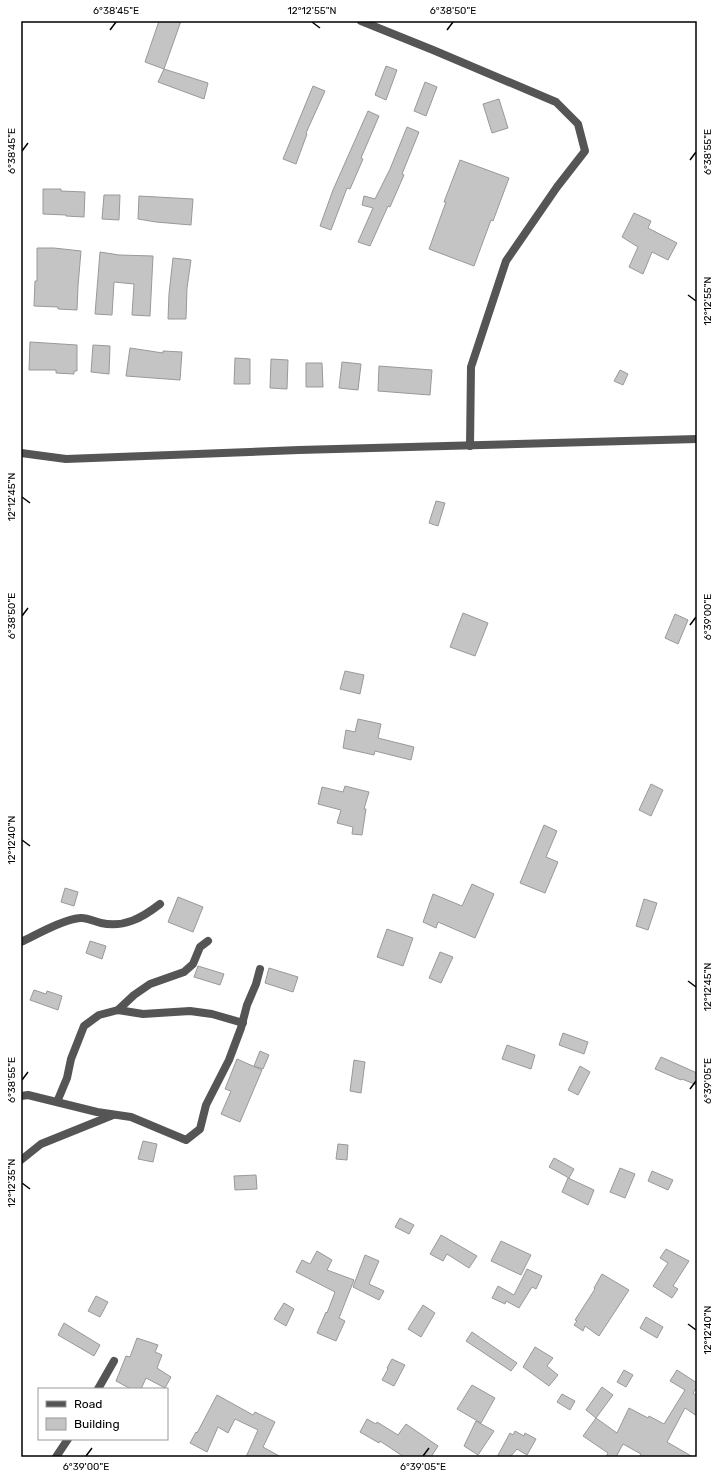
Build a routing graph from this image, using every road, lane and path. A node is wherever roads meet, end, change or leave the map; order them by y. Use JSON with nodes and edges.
{"nodes":[{"id":1,"x":361,"y":21,"type":"edge"},
{"id":2,"x":697,"y":439,"type":"edge"},
{"id":3,"x":470,"y":446,"type":"junction"},
{"id":4,"x":21,"y":453,"type":"edge"},
{"id":5,"x":160,"y":904,"type":"dead end"},
{"id":6,"x":208,"y":941,"type":"dead end"},
{"id":7,"x":21,"y":942,"type":"edge"},
{"id":8,"x":260,"y":969,"type":"dead end"},
{"id":9,"x":118,"y":1010,"type":"junction"},
{"id":10,"x":243,"y":1023,"type":"junction"},
{"id":11,"x":23,"y":1095,"type":"edge"},
{"id":12,"x":57,"y":1102,"type":"junction"},
{"id":13,"x":114,"y":1115,"type":"junction"},
{"id":14,"x":21,"y":1160,"type":"edge"},
{"id":15,"x":114,"y":1361,"type":"dead end"},
{"id":16,"x":99,"y":1388,"type":"edge"},
{"id":17,"x":67,"y":1440,"type":"edge"},
{"id":18,"x":56,"y":1457,"type":"edge"}],
"edges":[{"from":1,"to":3,"type":"street"},
{"from":2,"to":3,"type":"street"},
{"from":3,"to":4,"type":"street"},
{"from":5,"to":7,"type":"street"},
{"from":6,"to":9,"type":"street"},
{"from":8,"to":10,"type":"street"},
{"from":9,"to":10,"type":"street"},
{"from":9,"to":12,"type":"street"},
{"from":10,"to":13,"type":"street"},
{"from":11,"to":12,"type":"street"},
{"from":12,"to":13,"type":"street"},
{"from":13,"to":14,"type":"street"},
{"from":15,"to":16,"type":"street"},
{"from":17,"to":18,"type":"street"}]}
